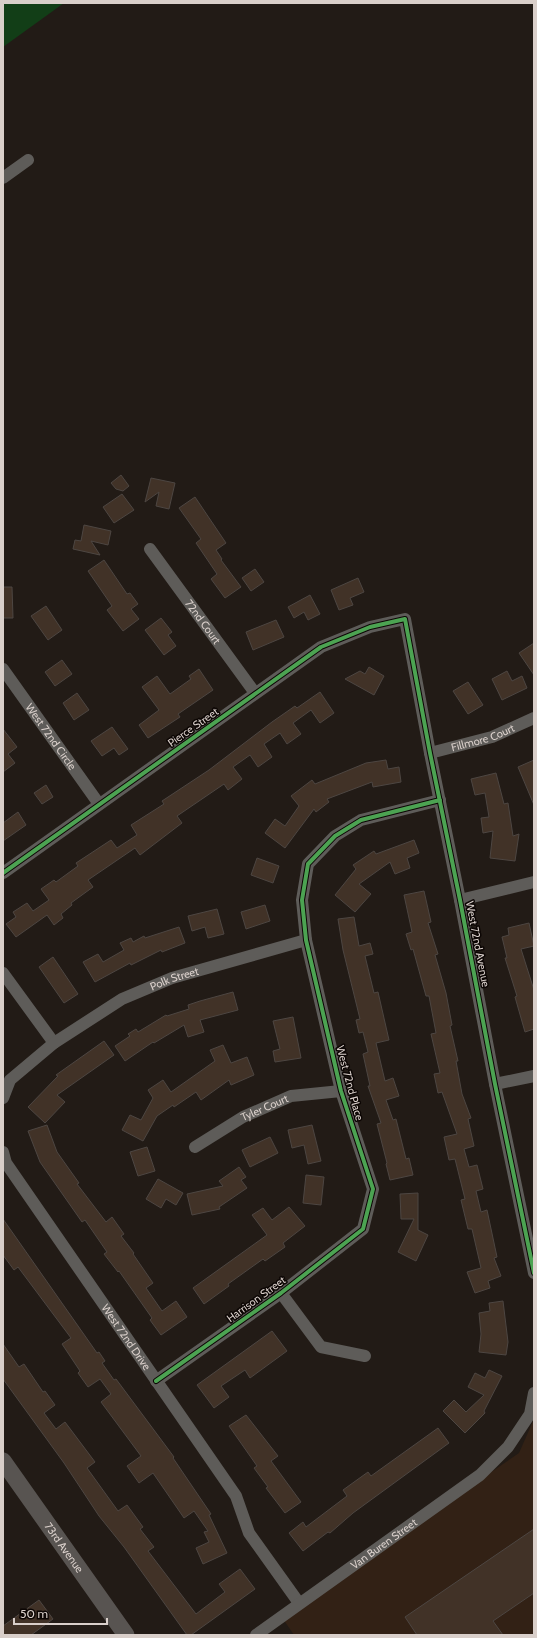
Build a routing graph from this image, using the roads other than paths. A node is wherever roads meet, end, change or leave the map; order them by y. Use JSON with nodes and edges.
{"nodes":[{"id":1,"x":28,"y":160,"type":"dead end"},
{"id":2,"x":3,"y":178,"type":"edge"},
{"id":3,"x":150,"y":549,"type":"dead end"},
{"id":4,"x":405,"y":619,"type":"joint"},
{"id":5,"x":3,"y":669,"type":"edge"},
{"id":6,"x":256,"y":694,"type":"junction"},
{"id":7,"x":534,"y":718,"type":"edge"},
{"id":8,"x":430,"y":753,"type":"junction"},
{"id":9,"x":440,"y":800,"type":"junction"},
{"id":10,"x":99,"y":804,"type":"junction"},
{"id":11,"x":3,"y":873,"type":"edge"},
{"id":12,"x":534,"y":882,"type":"edge"},
{"id":13,"x":460,"y":900,"type":"junction"},
{"id":14,"x":306,"y":940,"type":"junction"},
{"id":15,"x":3,"y":972,"type":"edge"},
{"id":16,"x":54,"y":1044,"type":"junction"},
{"id":17,"x":534,"y":1076,"type":"edge"},
{"id":18,"x":495,"y":1084,"type":"junction"},
{"id":19,"x":341,"y":1091,"type":"junction"},
{"id":20,"x":3,"y":1098,"type":"edge"},
{"id":21,"x":194,"y":1147,"type":"dead end"},
{"id":22,"x":3,"y":1152,"type":"edge"},
{"id":23,"x":363,"y":1229,"type":"joint"},
{"id":24,"x":534,"y":1273,"type":"edge"},
{"id":25,"x":281,"y":1293,"type":"junction"},
{"id":26,"x":365,"y":1356,"type":"dead end"},
{"id":27,"x":156,"y":1380,"type":"junction"},
{"id":28,"x":534,"y":1393,"type":"edge"},
{"id":29,"x":3,"y":1461,"type":"edge"},
{"id":30,"x":299,"y":1603,"type":"junction"},
{"id":31,"x":126,"y":1635,"type":"edge"},
{"id":32,"x":256,"y":1635,"type":"edge"}],
"edges":[{"from":1,"to":2,"type":"street"},
{"from":3,"to":6,"type":"street","name":"72nd Court"},
{"from":4,"to":6,"type":"street","name":"Pierce Street"},
{"from":4,"to":8,"type":"street","name":"West 72nd Avenue"},
{"from":5,"to":10,"type":"street","name":"West 72nd Circle"},
{"from":6,"to":10,"type":"street","name":"Pierce Street"},
{"from":7,"to":8,"type":"street","name":"Fillmore Court"},
{"from":8,"to":9,"type":"street","name":"West 72nd Avenue"},
{"from":9,"to":13,"type":"street","name":"West 72nd Avenue"},
{"from":9,"to":14,"type":"street"},
{"from":10,"to":11,"type":"street","name":"Pierce Street"},
{"from":12,"to":13,"type":"street"},
{"from":13,"to":18,"type":"street","name":"West 72nd Avenue"},
{"from":14,"to":16,"type":"street","name":"Polk Street"},
{"from":14,"to":19,"type":"street","name":"West 72nd Place"},
{"from":15,"to":16,"type":"street"},
{"from":16,"to":20,"type":"street"},
{"from":17,"to":18,"type":"street"},
{"from":18,"to":24,"type":"street","name":"West 72nd Avenue"},
{"from":19,"to":21,"type":"street","name":"Tyler Court"},
{"from":19,"to":23,"type":"street","name":"West 72nd Place"},
{"from":22,"to":27,"type":"street","name":"West 72nd Drive"},
{"from":23,"to":25,"type":"street","name":"Harrison Street"},
{"from":25,"to":26,"type":"street"},
{"from":25,"to":27,"type":"street","name":"Harrison Street"},
{"from":27,"to":30,"type":"street","name":"West 72nd Drive"},
{"from":28,"to":30,"type":"street","name":"Van Buren Street"},
{"from":29,"to":31,"type":"street","name":"73rd Avenue"},
{"from":30,"to":32,"type":"street","name":"Van Buren Street"}]}
